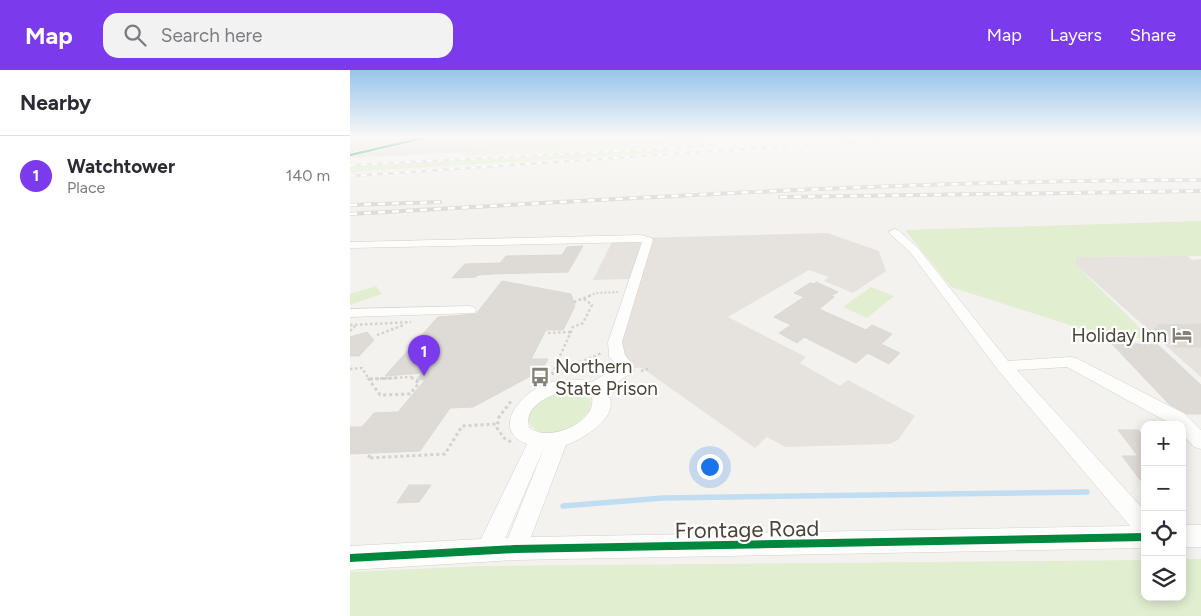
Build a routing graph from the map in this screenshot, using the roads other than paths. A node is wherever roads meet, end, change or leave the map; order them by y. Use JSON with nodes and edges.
{"nodes":[{"id":1,"x":894,"y":232,"type":"dead end"},
{"id":2,"x":350,"y":245,"type":"edge"},
{"id":3,"x":469,"y":310,"type":"dead end"},
{"id":4,"x":353,"y":319,"type":"edge"},
{"id":5,"x":1004,"y":366,"type":"junction"},
{"id":6,"x":594,"y":389,"type":"junction"},
{"id":7,"x":548,"y":441,"type":"junction"},
{"id":8,"x":1201,"y":442,"type":"edge"},
{"id":9,"x":1141,"y":523,"type":"edge"},
{"id":10,"x":1186,"y":536,"type":"edge"},
{"id":11,"x":1201,"y":536,"type":"edge"},
{"id":12,"x":1141,"y":537,"type":"edge"},
{"id":13,"x":516,"y":549,"type":"junction"},
{"id":14,"x":488,"y":550,"type":"junction"},
{"id":15,"x":350,"y":558,"type":"edge"}],
"edges":[{"from":1,"to":5,"type":"street"},
{"from":2,"to":6,"type":"street"},
{"from":3,"to":4,"type":"street"},
{"from":5,"to":8,"type":"street"},
{"from":5,"to":9,"type":"street"},
{"from":6,"to":7,"type":"street"},
{"from":6,"to":7,"type":"street"},
{"from":7,"to":13,"type":"street"},
{"from":7,"to":14,"type":"street"},
{"from":10,"to":11,"type":"street"},
{"from":12,"to":13,"type":"street","name":"Frontage Road"},
{"from":13,"to":14,"type":"street","name":"Frontage Road"},
{"from":14,"to":15,"type":"street","name":"Frontage Road"}]}
